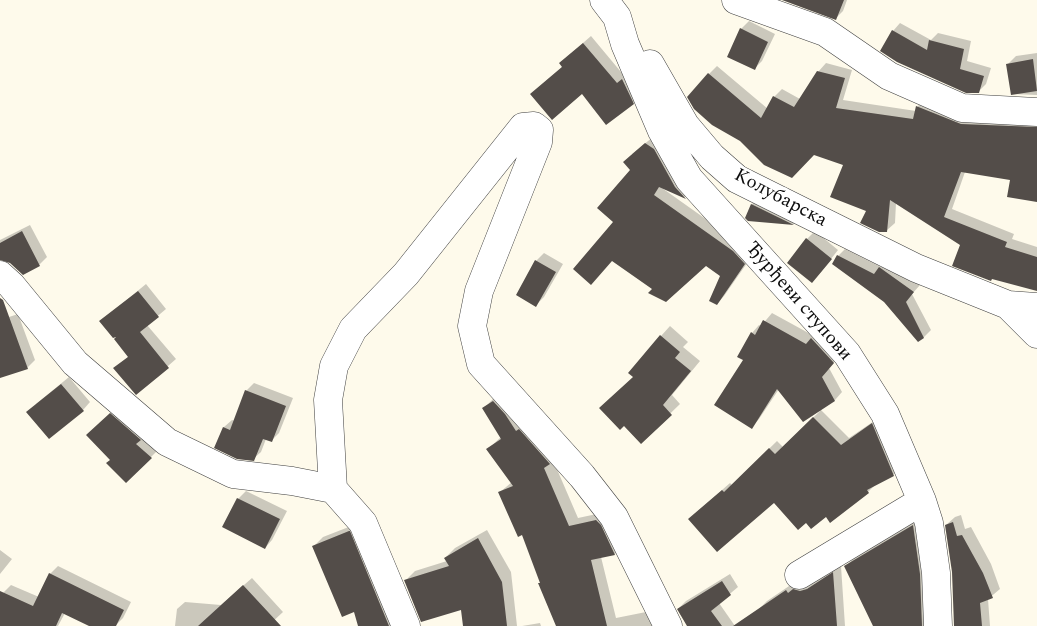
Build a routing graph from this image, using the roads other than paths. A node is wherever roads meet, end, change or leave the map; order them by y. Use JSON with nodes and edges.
{"nodes":[{"id":1,"x":736,"y":0,"type":"edge"},
{"id":2,"x":610,"y":9,"type":"edge"},
{"id":3,"x":1037,"y":112,"type":"edge"},
{"id":4,"x":0,"y":275,"type":"edge"},
{"id":5,"x":1008,"y":305,"type":"junction"},
{"id":6,"x":1037,"y":307,"type":"edge"},
{"id":7,"x":1037,"y":334,"type":"edge"},
{"id":8,"x":333,"y":489,"type":"junction"},
{"id":9,"x":922,"y":501,"type":"junction"},
{"id":10,"x":799,"y":575,"type":"dead end"},
{"id":11,"x":406,"y":626,"type":"edge"},
{"id":12,"x":668,"y":626,"type":"edge"},
{"id":13,"x":938,"y":626,"type":"edge"}],
"edges":[{"from":1,"to":3,"type":"street"},
{"from":2,"to":5,"type":"street","name":"Колубарска"},
{"from":2,"to":9,"type":"street","name":"Ђурђеви ступови"},
{"from":4,"to":8,"type":"street"},
{"from":5,"to":6,"type":"street","name":"Колубарска"},
{"from":5,"to":7,"type":"street","name":"Колубарска"},
{"from":8,"to":11,"type":"street"},
{"from":8,"to":12,"type":"street"},
{"from":9,"to":10,"type":"street"},
{"from":9,"to":13,"type":"street","name":"Ђурђеви ступови"}]}
